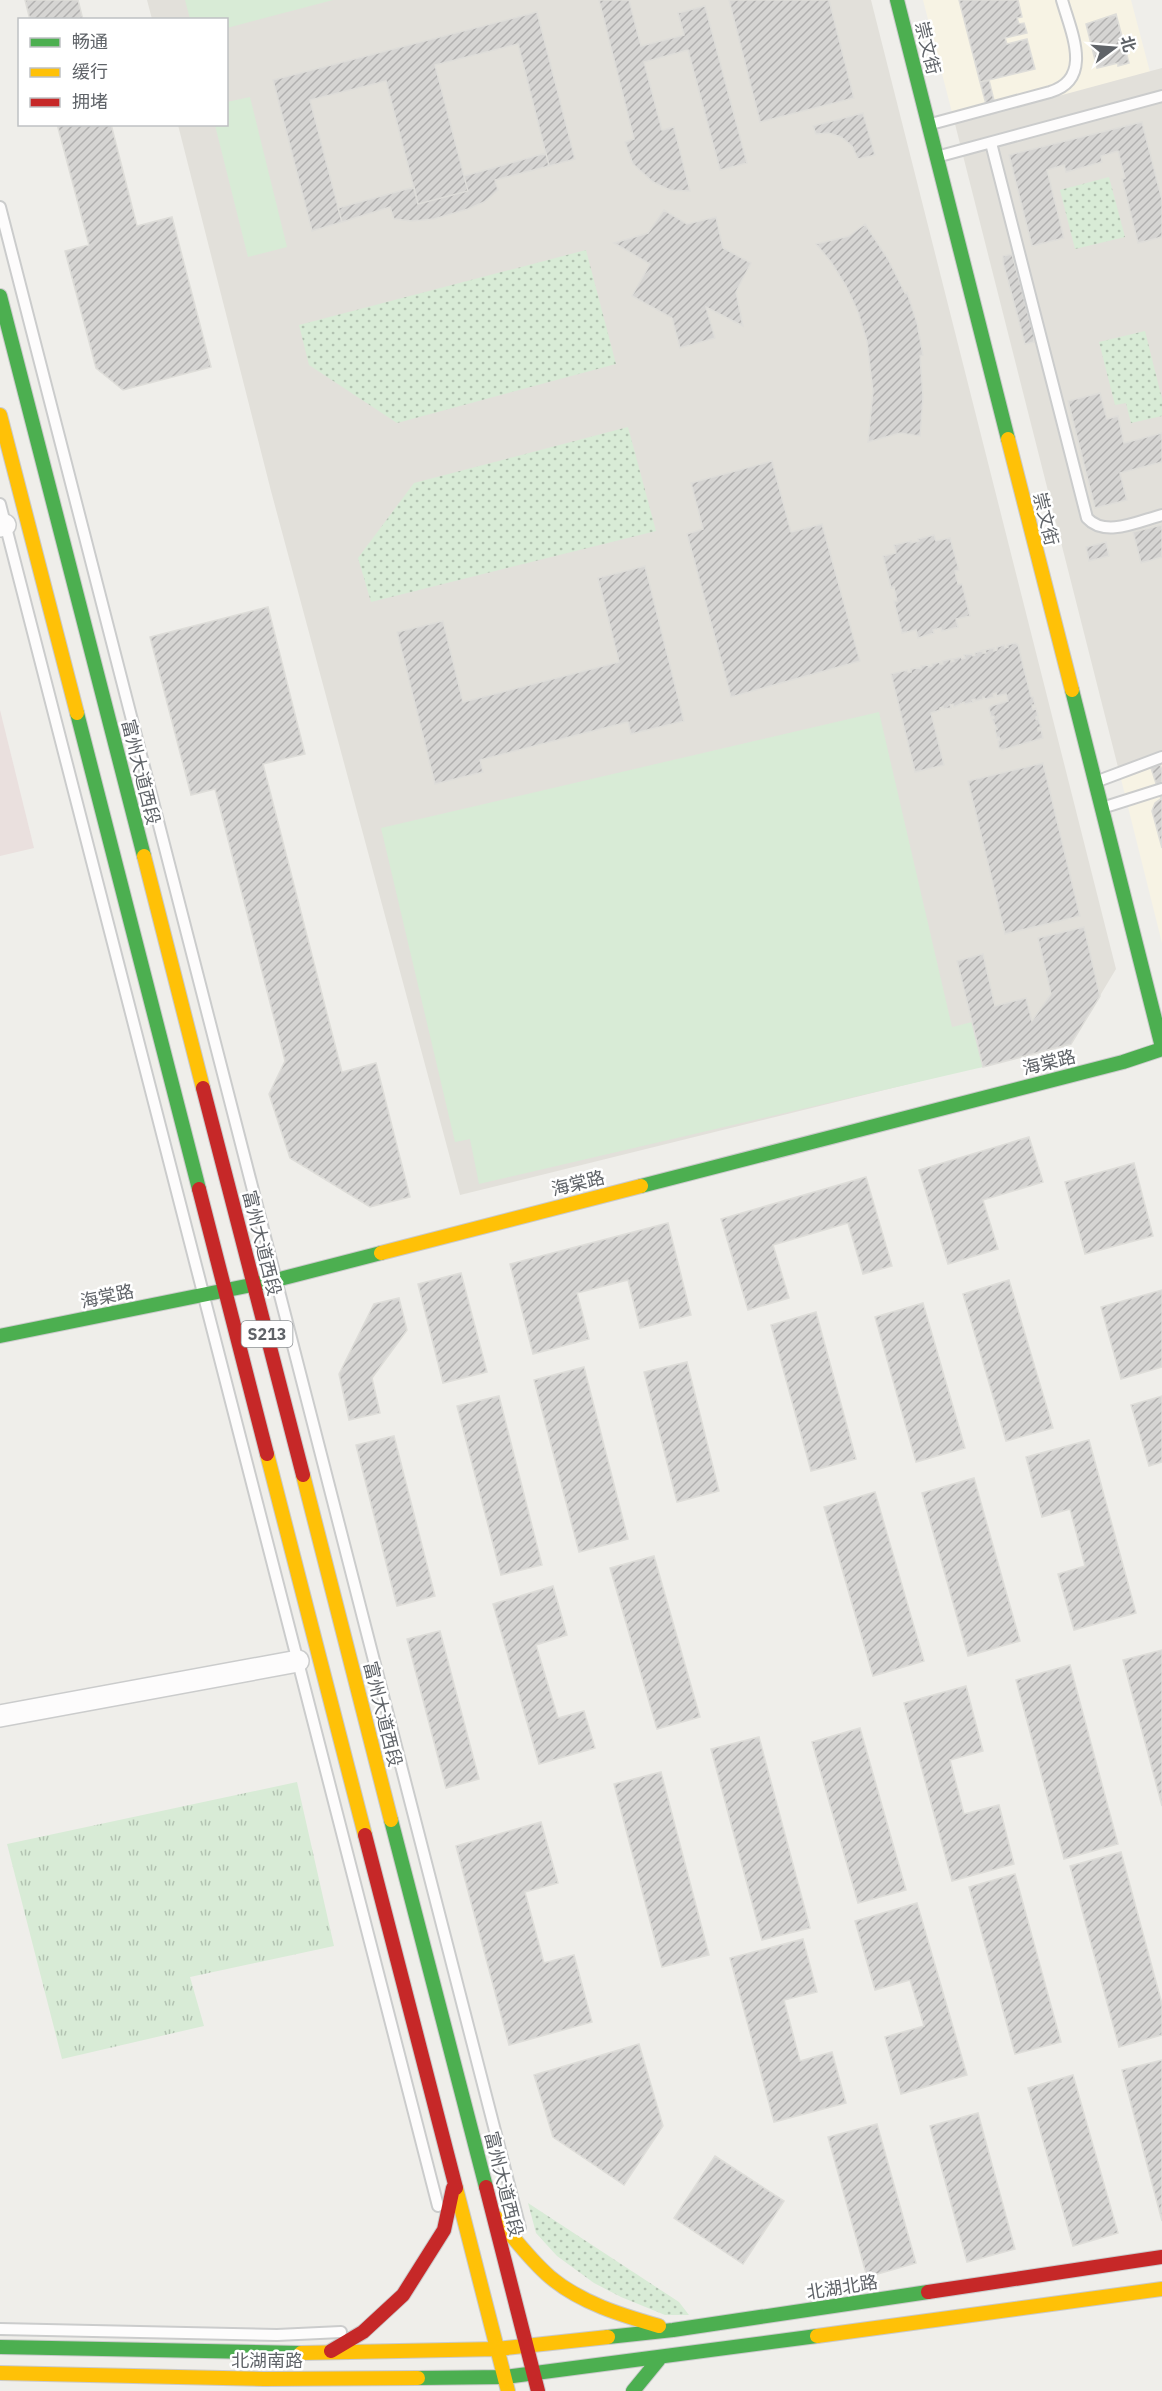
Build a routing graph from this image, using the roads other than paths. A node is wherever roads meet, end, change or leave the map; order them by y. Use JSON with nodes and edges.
{"nodes":[{"id":1,"x":897,"y":0,"type":"edge"},
{"id":2,"x":1062,"y":0,"type":"edge"},
{"id":3,"x":1161,"y":100,"type":"edge"},
{"id":4,"x":928,"y":125,"type":"junction"},
{"id":5,"x":991,"y":142,"type":"junction"},
{"id":6,"x":937,"y":157,"type":"junction"},
{"id":7,"x":0,"y":207,"type":"edge"},
{"id":8,"x":0,"y":296,"type":"edge"},
{"id":9,"x":0,"y":415,"type":"edge"},
{"id":10,"x":0,"y":504,"type":"edge"},
{"id":11,"x":1162,"y":515,"type":"edge"},
{"id":12,"x":3,"y":526,"type":"edge"},
{"id":13,"x":1162,"y":757,"type":"edge"},
{"id":14,"x":1095,"y":782,"type":"junction"},
{"id":15,"x":1162,"y":789,"type":"edge"},
{"id":16,"x":1101,"y":808,"type":"junction"},
{"id":17,"x":1162,"y":1048,"type":"edge"},
{"id":18,"x":276,"y":1280,"type":"junction"},
{"id":19,"x":254,"y":1284,"type":"junction"},
{"id":20,"x":225,"y":1290,"type":"junction"},
{"id":21,"x":204,"y":1295,"type":"junction"},
{"id":22,"x":0,"y":1336,"type":"edge"},
{"id":23,"x":298,"y":1660,"type":"junction"},
{"id":24,"x":0,"y":1716,"type":"edge"},
{"id":25,"x":454,"y":2183,"type":"junction"},
{"id":26,"x":492,"y":2212,"type":"junction"},
{"id":27,"x":444,"y":2230,"type":"junction"},
{"id":28,"x":526,"y":2252,"type":"junction"},
{"id":29,"x":1162,"y":2257,"type":"edge"},
{"id":30,"x":1162,"y":2289,"type":"edge"},
{"id":31,"x":0,"y":2329,"type":"edge"},
{"id":32,"x":672,"y":2330,"type":"junction"},
{"id":33,"x":92,"y":2331,"type":"junction"},
{"id":34,"x":363,"y":2332,"type":"junction"},
{"id":35,"x":233,"y":2334,"type":"junction"},
{"id":36,"x":526,"y":2346,"type":"junction"},
{"id":37,"x":0,"y":2347,"type":"edge"},
{"id":38,"x":50,"y":2348,"type":"junction"},
{"id":39,"x":497,"y":2349,"type":"junction"},
{"id":40,"x":329,"y":2351,"type":"junction"},
{"id":41,"x":274,"y":2353,"type":"junction"},
{"id":42,"x":660,"y":2358,"type":"junction"},
{"id":43,"x":0,"y":2373,"type":"edge"},
{"id":44,"x":534,"y":2373,"type":"junction"},
{"id":45,"x":505,"y":2376,"type":"junction"},
{"id":46,"x":351,"y":2378,"type":"junction"},
{"id":47,"x":289,"y":2379,"type":"junction"},
{"id":48,"x":258,"y":2391,"type":"edge"},
{"id":49,"x":378,"y":2391,"type":"edge"},
{"id":50,"x":508,"y":2391,"type":"edge"},
{"id":51,"x":538,"y":2391,"type":"edge"},
{"id":52,"x":633,"y":2391,"type":"edge"}],
"edges":[{"from":1,"to":4,"type":"main road","name":"崇文街"},
{"from":2,"to":4,"type":"lane"},
{"from":3,"to":5,"type":"lane"},
{"from":4,"to":6,"type":"main road","name":"崇文街"},
{"from":5,"to":6,"type":"lane"},
{"from":5,"to":11,"type":"lane"},
{"from":6,"to":14,"type":"main road","name":"崇文街"},
{"from":7,"to":18,"type":"lane"},
{"from":8,"to":19,"type":"main road","name":"富州大道西段","number":"S213"},
{"from":9,"to":20,"type":"main road","number":"S213"},
{"from":10,"to":12,"type":"lane"},
{"from":12,"to":21,"type":"lane"},
{"from":13,"to":14,"type":"lane"},
{"from":14,"to":16,"type":"main road","name":"崇文街"},
{"from":15,"to":16,"type":"lane"},
{"from":16,"to":17,"type":"main road","name":"崇文街"},
{"from":17,"to":18,"type":"main road","name":"海棠路"},
{"from":18,"to":19,"type":"main road","name":"海棠路"},
{"from":18,"to":28,"type":"lane"},
{"from":19,"to":20,"type":"main road","name":"海棠路"},
{"from":19,"to":26,"type":"main road","name":"富州大道西段","number":"S213"},
{"from":20,"to":21,"type":"main road","name":"海棠路"},
{"from":20,"to":25,"type":"main road","number":"S213"},
{"from":21,"to":22,"type":"main road","name":"海棠路"},
{"from":21,"to":23,"type":"lane"},
{"from":23,"to":24,"type":"street"},
{"from":23,"to":27,"type":"lane"},
{"from":25,"to":27,"type":"main road"},
{"from":25,"to":39,"type":"main road","number":"S213"},
{"from":26,"to":28,"type":"main road"},
{"from":26,"to":36,"type":"main road","name":"富州大道西段","number":"S213"},
{"from":27,"to":34,"type":"main road"},
{"from":28,"to":32,"type":"main road"},
{"from":29,"to":32,"type":"main road","name":"北湖北路"},
{"from":30,"to":42,"type":"main road"},
{"from":31,"to":33,"type":"lane"},
{"from":32,"to":36,"type":"main road","name":"北湖北路"},
{"from":33,"to":35,"type":"lane"},
{"from":33,"to":38,"type":"main road"},
{"from":34,"to":35,"type":"lane"},
{"from":34,"to":40,"type":"main road"},
{"from":35,"to":41,"type":"main road"},
{"from":36,"to":39,"type":"main road","name":"北湖南路"},
{"from":36,"to":44,"type":"main road","name":"富州大道西段","number":"S213"},
{"from":37,"to":38,"type":"main road","name":"北湖南路"},
{"from":38,"to":41,"type":"main road","name":"北湖南路"},
{"from":39,"to":40,"type":"main road","name":"北湖南路"},
{"from":39,"to":45,"type":"main road","number":"S213"},
{"from":40,"to":41,"type":"main road","name":"北湖南路"},
{"from":42,"to":44,"type":"main road"},
{"from":42,"to":52,"type":"main road"},
{"from":43,"to":47,"type":"main road","name":"北湖南路"},
{"from":44,"to":45,"type":"main road","name":"北湖南路"},
{"from":44,"to":51,"type":"main road","number":"S213"},
{"from":45,"to":46,"type":"main road","name":"北湖南路"},
{"from":45,"to":50,"type":"main road","number":"S213"},
{"from":46,"to":47,"type":"main road","name":"北湖南路"},
{"from":46,"to":49,"type":"main road"},
{"from":47,"to":48,"type":"main road"}]}
